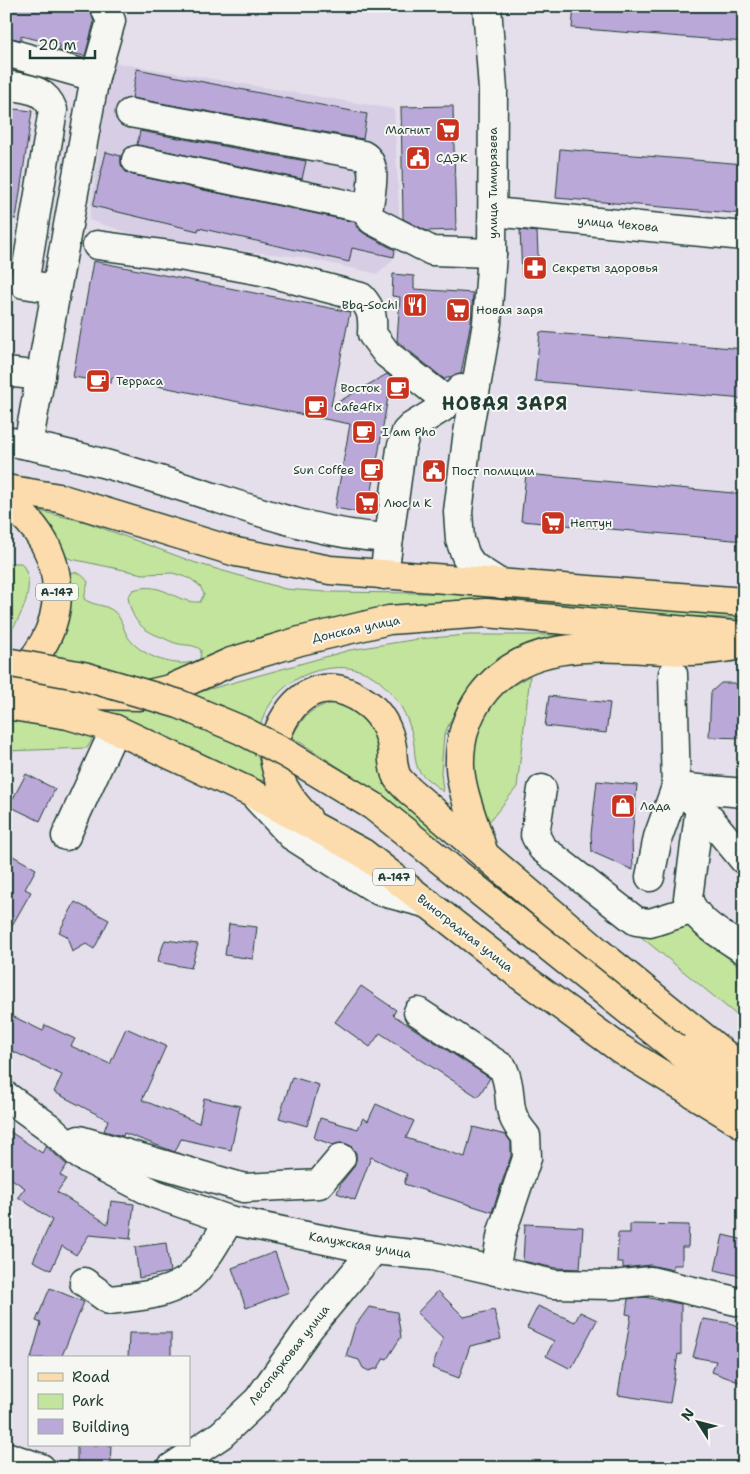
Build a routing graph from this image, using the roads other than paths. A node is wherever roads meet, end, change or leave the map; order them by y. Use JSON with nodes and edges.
{"nodes":[{"id":1,"x":104,"y":6,"type":"edge"},
{"id":2,"x":487,"y":6,"type":"edge"},
{"id":3,"x":6,"y":52,"type":"edge"},
{"id":4,"x":95,"y":76,"type":"junction"},
{"id":5,"x":6,"y":85,"type":"edge"},
{"id":6,"x":130,"y":113,"type":"dead end"},
{"id":7,"x":136,"y":160,"type":"dead end"},
{"id":8,"x":368,"y":209,"type":"junction"},
{"id":9,"x":493,"y":212,"type":"junction"},
{"id":10,"x":744,"y":236,"type":"edge"},
{"id":11,"x":96,"y":246,"type":"dead end"},
{"id":12,"x":492,"y":253,"type":"junction"},
{"id":13,"x":15,"y":283,"type":"edge"},
{"id":14,"x":56,"y":290,"type":"junction"},
{"id":15,"x":481,"y":359,"type":"junction"},
{"id":16,"x":6,"y":372,"type":"edge"},
{"id":17,"x":41,"y":376,"type":"junction"},
{"id":18,"x":441,"y":408,"type":"junction"},
{"id":19,"x":466,"y":439,"type":"junction"},
{"id":20,"x":17,"y":443,"type":"edge"},
{"id":21,"x":6,"y":489,"type":"edge"},
{"id":22,"x":6,"y":502,"type":"edge"},
{"id":23,"x":389,"y":538,"type":"junction"},
{"id":24,"x":384,"y":575,"type":"junction"},
{"id":25,"x":501,"y":584,"type":"junction"},
{"id":26,"x":744,"y":602,"type":"edge"},
{"id":27,"x":744,"y":636,"type":"edge"},
{"id":28,"x":744,"y":646,"type":"edge"},
{"id":29,"x":6,"y":662,"type":"edge"},
{"id":30,"x":673,"y":674,"type":"dead end"},
{"id":31,"x":6,"y":683,"type":"edge"},
{"id":32,"x":6,"y":698,"type":"edge"},
{"id":33,"x":6,"y":705,"type":"edge"},
{"id":34,"x":115,"y":729,"type":"junction"},
{"id":35,"x":676,"y":787,"type":"junction"},
{"id":36,"x":542,"y":789,"type":"dead end"},
{"id":37,"x":252,"y":793,"type":"junction"},
{"id":38,"x":744,"y":793,"type":"edge"},
{"id":39,"x":700,"y":807,"type":"junction"},
{"id":40,"x":318,"y":828,"type":"junction"},
{"id":41,"x":66,"y":836,"type":"dead end"},
{"id":42,"x":483,"y":851,"type":"junction"},
{"id":43,"x":744,"y":860,"type":"edge"},
{"id":44,"x":650,"y":877,"type":"dead end"},
{"id":45,"x":430,"y":904,"type":"junction"},
{"id":46,"x":691,"y":910,"type":"junction"},
{"id":47,"x":744,"y":950,"type":"edge"},
{"id":48,"x":418,"y":1012,"type":"dead end"},
{"id":49,"x":744,"y":1070,"type":"edge"},
{"id":50,"x":6,"y":1096,"type":"edge"},
{"id":51,"x":744,"y":1106,"type":"edge"},
{"id":52,"x":744,"y":1125,"type":"edge"},
{"id":53,"x":50,"y":1128,"type":"junction"},
{"id":54,"x":341,"y":1158,"type":"dead end"},
{"id":55,"x":230,"y":1220,"type":"junction"},
{"id":56,"x":374,"y":1250,"type":"junction"},
{"id":57,"x":495,"y":1271,"type":"junction"},
{"id":58,"x":84,"y":1282,"type":"dead end"},
{"id":59,"x":744,"y":1303,"type":"edge"},
{"id":60,"x":6,"y":1456,"type":"edge"},
{"id":61,"x":41,"y":1468,"type":"edge"},
{"id":62,"x":171,"y":1468,"type":"edge"}],
"edges":[{"from":1,"to":4,"type":"street"},
{"from":2,"to":9,"type":"street","name":"улица Тимирязева"},
{"from":3,"to":4,"type":"street"},
{"from":4,"to":14,"type":"street"},
{"from":5,"to":13,"type":"street"},
{"from":6,"to":8,"type":"street"},
{"from":7,"to":8,"type":"street"},
{"from":8,"to":12,"type":"street"},
{"from":9,"to":10,"type":"street","name":"улица Чехова"},
{"from":9,"to":12,"type":"street","name":"улица Тимирязева"},
{"from":11,"to":18,"type":"street"},
{"from":12,"to":15,"type":"street","name":"улица Тимирязева"},
{"from":13,"to":14,"type":"street"},
{"from":14,"to":17,"type":"street"},
{"from":15,"to":18,"type":"street","name":"улица Тимирязева"},
{"from":15,"to":19,"type":"street","name":"улица Тимирязева"},
{"from":16,"to":17,"type":"street"},
{"from":17,"to":20,"type":"street"},
{"from":18,"to":19,"type":"street"},
{"from":18,"to":23,"type":"street","name":"улица Тимирязева"},
{"from":19,"to":25,"type":"street","name":"улица Тимирязева"},
{"from":20,"to":23,"type":"street"},
{"from":21,"to":24,"type":"main road"},
{"from":22,"to":31,"type":"main road","number":"А-147"},
{"from":23,"to":24,"type":"street","name":"улица Тимирязева"},
{"from":24,"to":25,"type":"main road"},
{"from":25,"to":26,"type":"main road"},
{"from":27,"to":32,"type":"main road","name":"Донская улица"},
{"from":28,"to":42,"type":"main road"},
{"from":29,"to":51,"type":"main road","bridge":true},
{"from":30,"to":35,"type":"street"},
{"from":33,"to":34,"type":"main road","name":"Виноградная улица","number":"А-147"},
{"from":34,"to":37,"type":"main road","name":"Виноградная улица","number":"А-147"},
{"from":34,"to":41,"type":"street"},
{"from":35,"to":38,"type":"street"},
{"from":35,"to":39,"type":"street"},
{"from":35,"to":44,"type":"street"},
{"from":36,"to":46,"type":"street"},
{"from":37,"to":40,"type":"main road","name":"Виноградная улица","number":"А-147"},
{"from":37,"to":45,"type":"street"},
{"from":39,"to":43,"type":"street"},
{"from":39,"to":46,"type":"street"},
{"from":40,"to":42,"type":"main road","number":"А-147"},
{"from":40,"to":45,"type":"main road","name":"Виноградная улица","number":"А-147"},
{"from":42,"to":49,"type":"main road","number":"А-147"},
{"from":45,"to":52,"type":"main road","name":"Виноградная улица","number":"А-147"},
{"from":46,"to":47,"type":"street"},
{"from":48,"to":57,"type":"street"},
{"from":50,"to":53,"type":"street","name":"Калужская улица"},
{"from":53,"to":54,"type":"street"},
{"from":53,"to":55,"type":"street","name":"Калужская улица"},
{"from":55,"to":56,"type":"street","name":"Калужская улица"},
{"from":55,"to":58,"type":"street"},
{"from":56,"to":57,"type":"street","name":"Калужская улица"},
{"from":56,"to":62,"type":"street","name":"Лесопарковая улица"},
{"from":57,"to":59,"type":"street","name":"Калужская улица"},
{"from":60,"to":61,"type":"street"}]}
